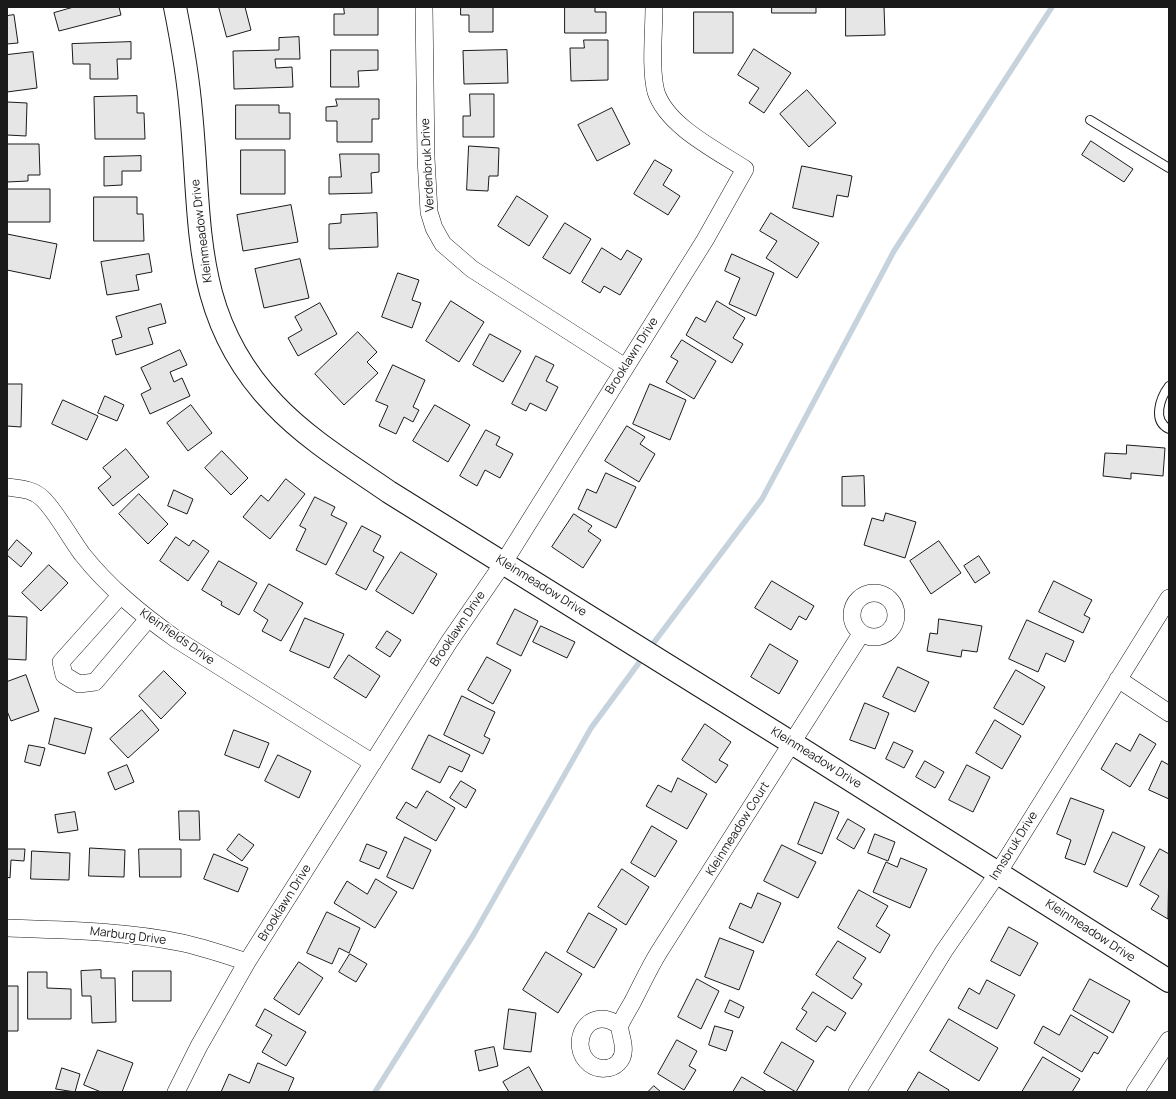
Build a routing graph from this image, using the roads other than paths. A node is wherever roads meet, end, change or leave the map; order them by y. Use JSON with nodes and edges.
{"nodes":[{"id":1,"x":175,"y":7,"type":"edge"},
{"id":2,"x":424,"y":7,"type":"edge"},
{"id":3,"x":654,"y":7,"type":"edge"},
{"id":4,"x":1090,"y":120,"type":"dead end"},
{"id":5,"x":1169,"y":168,"type":"edge"},
{"id":6,"x":625,"y":367,"type":"junction"},
{"id":7,"x":1169,"y":386,"type":"edge"},
{"id":8,"x":1169,"y":429,"type":"edge"},
{"id":9,"x":7,"y":487,"type":"edge"},
{"id":10,"x":504,"y":562,"type":"junction"},
{"id":11,"x":120,"y":596,"type":"junction"},
{"id":12,"x":1169,"y":598,"type":"edge"},
{"id":13,"x":148,"y":619,"type":"junction"},
{"id":14,"x":862,"y":634,"type":"dead end"},
{"id":15,"x":1118,"y":679,"type":"junction"},
{"id":16,"x":1169,"y":713,"type":"edge"},
{"id":17,"x":792,"y":743,"type":"junction"},
{"id":18,"x":374,"y":763,"type":"junction"},
{"id":19,"x":998,"y":873,"type":"junction"},
{"id":20,"x":7,"y":928,"type":"edge"},
{"id":21,"x":247,"y":962,"type":"junction"},
{"id":22,"x":1169,"y":982,"type":"edge"},
{"id":23,"x":620,"y":1026,"type":"dead end"},
{"id":24,"x":1169,"y":1040,"type":"edge"},
{"id":25,"x":176,"y":1092,"type":"edge"},
{"id":26,"x":857,"y":1092,"type":"edge"},
{"id":27,"x":1135,"y":1092,"type":"edge"}],
"edges":[{"from":1,"to":10,"type":"street","name":"Kleinmeadow Drive"},
{"from":2,"to":6,"type":"street","name":"Verdenbruk Drive"},
{"from":3,"to":6,"type":"street","name":"Brooklawn Drive"},
{"from":4,"to":5,"type":"lane"},
{"from":6,"to":10,"type":"street","name":"Brooklawn Drive"},
{"from":7,"to":8,"type":"lane"},
{"from":9,"to":11,"type":"street","name":"Kleinfields Drive"},
{"from":10,"to":17,"type":"street","name":"Kleinmeadow Drive"},
{"from":10,"to":18,"type":"street","name":"Brooklawn Drive"},
{"from":11,"to":13,"type":"street","name":"Kleinfields Drive"},
{"from":11,"to":13,"type":"street"},
{"from":12,"to":15,"type":"street","name":"Innsbruk Drive"},
{"from":13,"to":18,"type":"street","name":"Kleinfields Drive"},
{"from":14,"to":17,"type":"street","name":"Kleinmeadow Court"},
{"from":15,"to":16,"type":"street"},
{"from":15,"to":19,"type":"street","name":"Innsbruk Drive"},
{"from":17,"to":19,"type":"street","name":"Kleinmeadow Drive"},
{"from":17,"to":23,"type":"street","name":"Kleinmeadow Court"},
{"from":18,"to":21,"type":"street","name":"Brooklawn Drive"},
{"from":19,"to":22,"type":"street","name":"Kleinmeadow Drive"},
{"from":19,"to":26,"type":"street","name":"Innsbruk Drive"},
{"from":20,"to":21,"type":"street","name":"Marburg Drive"},
{"from":21,"to":25,"type":"street","name":"Brooklawn Drive"},
{"from":24,"to":27,"type":"street"}]}
